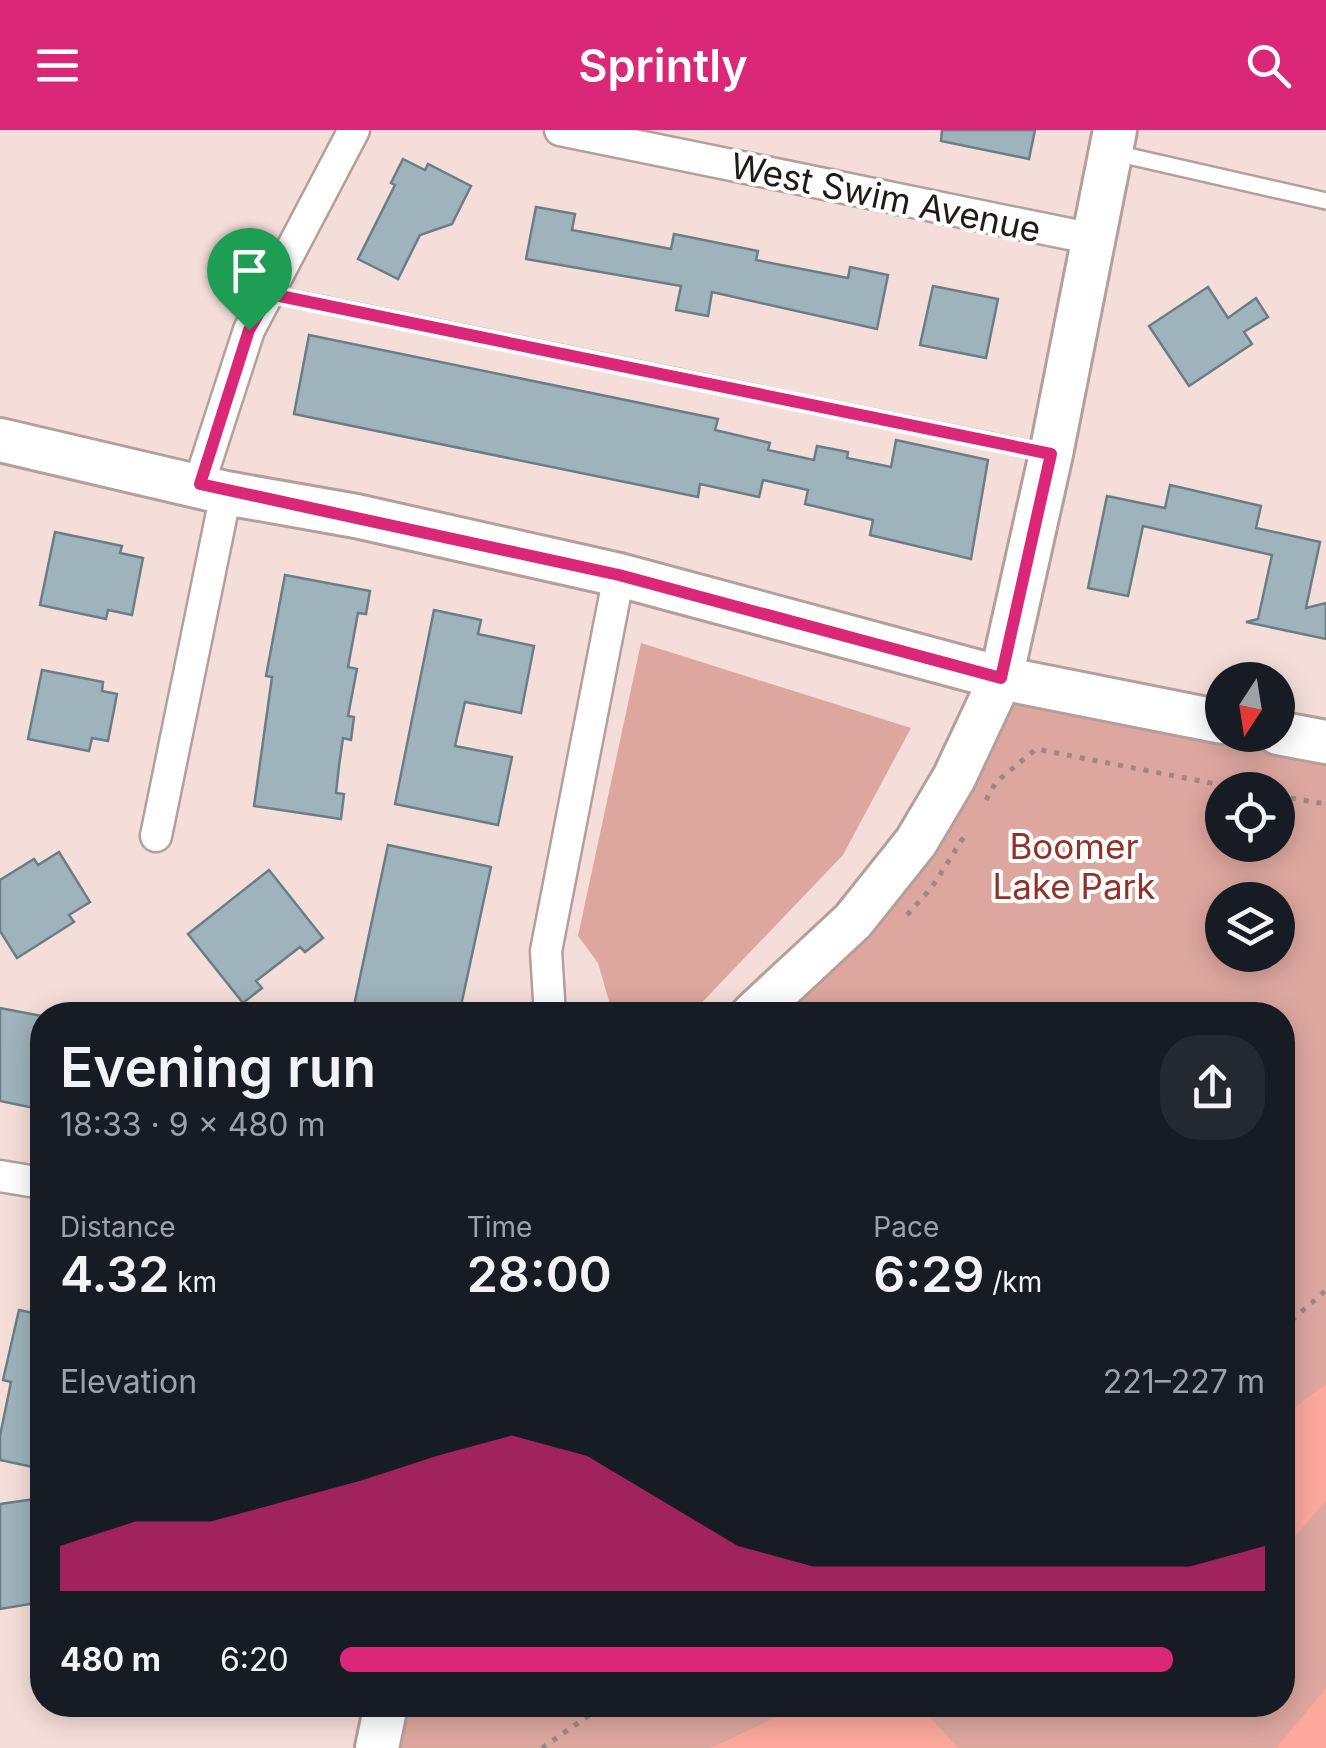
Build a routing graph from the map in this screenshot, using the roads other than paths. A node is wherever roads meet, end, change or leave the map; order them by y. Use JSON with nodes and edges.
{"nodes":[{"id":1,"x":354,"y":130,"type":"edge"},
{"id":2,"x":560,"y":130,"type":"edge"},
{"id":3,"x":1113,"y":141,"type":"edge"},
{"id":4,"x":1326,"y":201,"type":"edge"},
{"id":5,"x":1094,"y":239,"type":"junction"},
{"id":6,"x":270,"y":294,"type":"junction"},
{"id":7,"x":0,"y":440,"type":"edge"},
{"id":8,"x":1051,"y":454,"type":"junction"},
{"id":9,"x":212,"y":488,"type":"junction"},
{"id":10,"x":619,"y":575,"type":"junction"},
{"id":11,"x":1001,"y":678,"type":"junction"},
{"id":12,"x":1205,"y":719,"type":"edge"},
{"id":13,"x":1295,"y":736,"type":"edge"},
{"id":14,"x":1326,"y":742,"type":"edge"},
{"id":15,"x":156,"y":836,"type":"dead end"},
{"id":16,"x":549,"y":1002,"type":"edge"},
{"id":17,"x":766,"y":1002,"type":"edge"},
{"id":18,"x":0,"y":1176,"type":"edge"},
{"id":19,"x":30,"y":1181,"type":"edge"},
{"id":20,"x":383,"y":1717,"type":"edge"},
{"id":21,"x":377,"y":1748,"type":"edge"}],
"edges":[{"from":1,"to":6,"type":"street"},
{"from":2,"to":5,"type":"street","name":"West Swim Avenue"},
{"from":3,"to":4,"type":"lane"},
{"from":3,"to":5,"type":"main road"},
{"from":5,"to":8,"type":"main road"},
{"from":6,"to":8,"type":"lane"},
{"from":6,"to":9,"type":"street"},
{"from":7,"to":9,"type":"main road"},
{"from":8,"to":11,"type":"main road"},
{"from":9,"to":10,"type":"main road"},
{"from":9,"to":15,"type":"street"},
{"from":10,"to":11,"type":"main road"},
{"from":10,"to":16,"type":"street"},
{"from":11,"to":12,"type":"main road"},
{"from":11,"to":17,"type":"main road"},
{"from":13,"to":14,"type":"main road"},
{"from":18,"to":19,"type":"street"},
{"from":20,"to":21,"type":"main road"}]}
